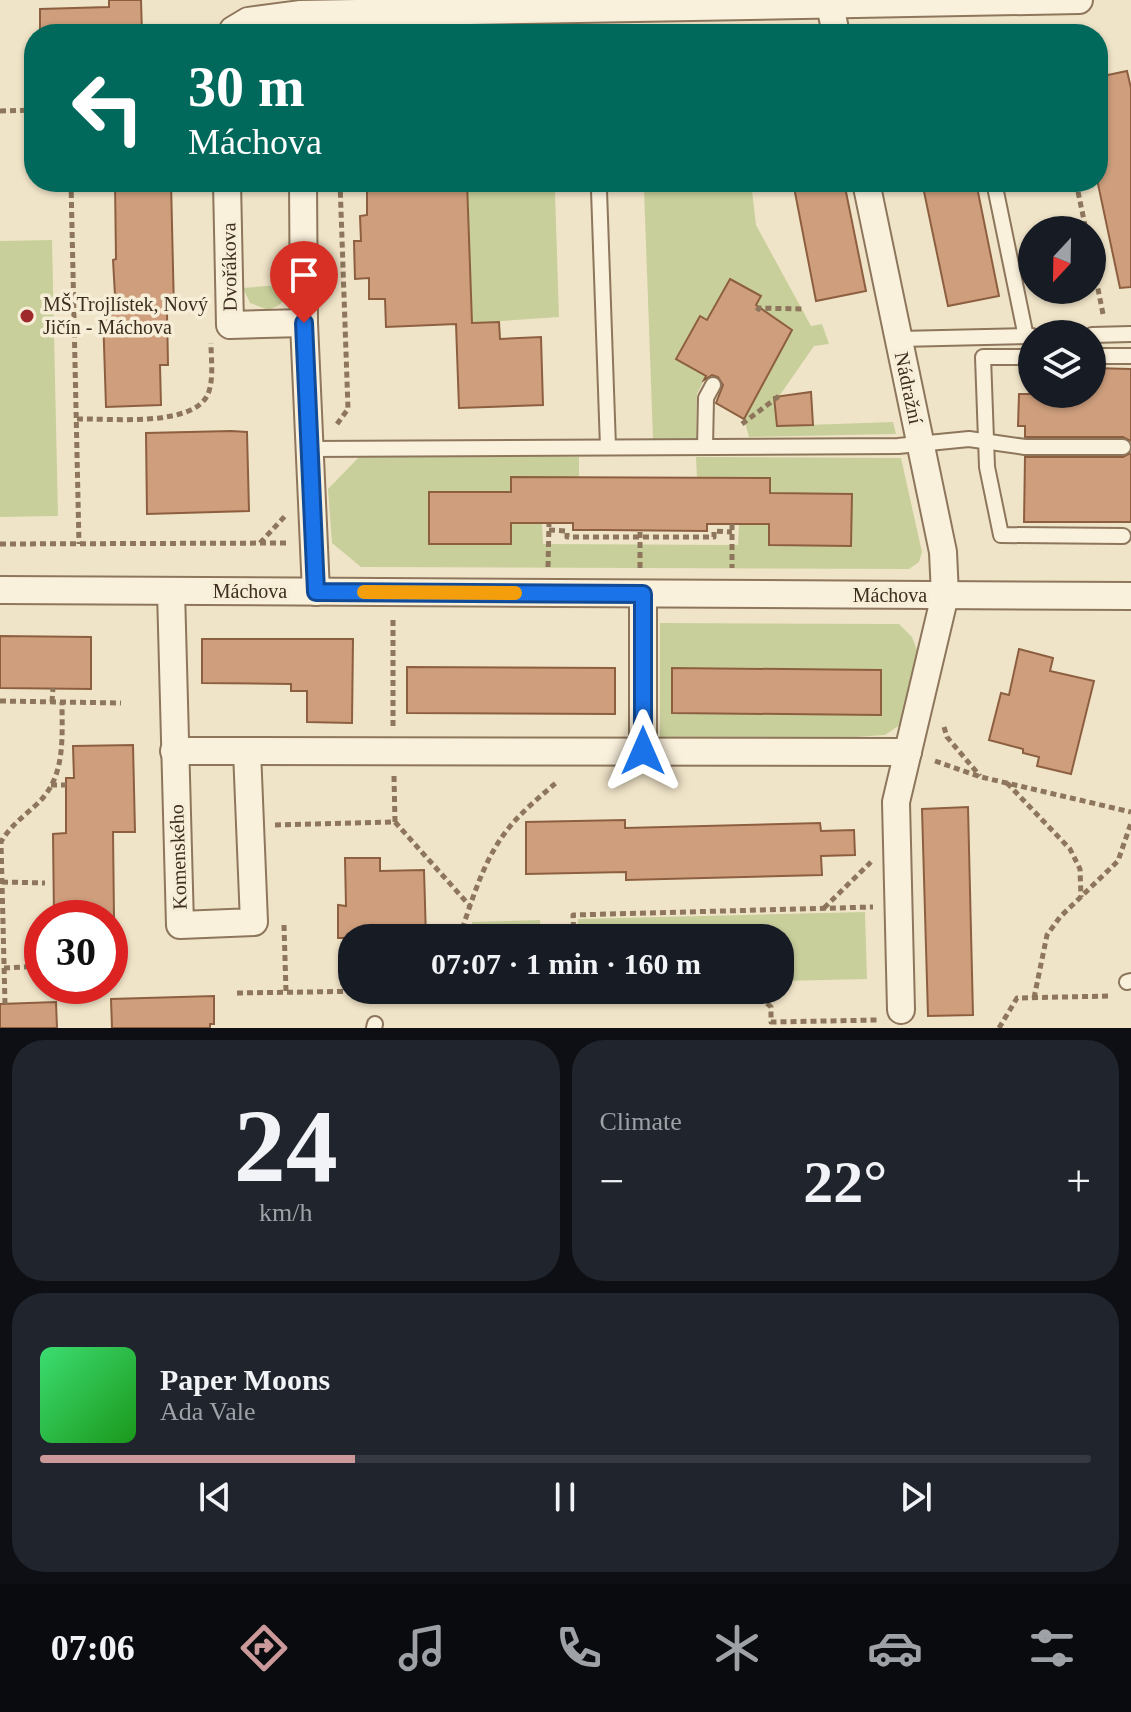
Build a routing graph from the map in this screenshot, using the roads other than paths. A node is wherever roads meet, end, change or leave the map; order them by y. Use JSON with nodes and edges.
{"nodes":[{"id":1,"x":1079,"y":0,"type":"edge"},
{"id":2,"x":830,"y":2,"type":"edge"},
{"id":3,"x":243,"y":24,"type":"edge"},
{"id":4,"x":301,"y":24,"type":"edge"},
{"id":5,"x":834,"y":24,"type":"edge"},
{"id":6,"x":227,"y":192,"type":"edge"},
{"id":7,"x":303,"y":192,"type":"edge"},
{"id":8,"x":599,"y":192,"type":"edge"},
{"id":9,"x":868,"y":192,"type":"edge"},
{"id":10,"x":996,"y":192,"type":"edge"},
{"id":11,"x":1025,"y":320,"type":"edge"},
{"id":12,"x":304,"y":323,"type":"junction"},
{"id":13,"x":1106,"y":334,"type":"edge"},
{"id":14,"x":1131,"y":334,"type":"edge"},
{"id":15,"x":1018,"y":337,"type":"edge"},
{"id":16,"x":899,"y":339,"type":"junction"},
{"id":17,"x":1106,"y":356,"type":"edge"},
{"id":18,"x":1131,"y":356,"type":"edge"},
{"id":19,"x":1018,"y":357,"type":"edge"},
{"id":20,"x":713,"y":385,"type":"dead end"},
{"id":21,"x":986,"y":441,"type":"junction"},
{"id":22,"x":705,"y":442,"type":"junction"},
{"id":23,"x":921,"y":445,"type":"junction"},
{"id":24,"x":608,"y":447,"type":"junction"},
{"id":25,"x":1123,"y":447,"type":"dead end"},
{"id":26,"x":310,"y":449,"type":"junction"},
{"id":27,"x":1123,"y":536,"type":"dead end"},
{"id":28,"x":642,"y":583,"type":"junction"},
{"id":29,"x":0,"y":590,"type":"edge"},
{"id":30,"x":171,"y":591,"type":"junction"},
{"id":31,"x":316,"y":592,"type":"junction"},
{"id":32,"x":945,"y":595,"type":"junction"},
{"id":33,"x":1130,"y":602,"type":"edge"},
{"id":34,"x":174,"y":751,"type":"junction"},
{"id":35,"x":247,"y":751,"type":"junction"},
{"id":36,"x":643,"y":751,"type":"junction"},
{"id":37,"x":908,"y":752,"type":"junction"},
{"id":38,"x":894,"y":1015,"type":"road end"}],
"edges":[{"from":1,"to":2,"type":"street"},
{"from":2,"to":4,"type":"street"},
{"from":2,"to":5,"type":"street"},
{"from":3,"to":4,"type":"street"},
{"from":6,"to":12,"type":"street","name":"Dvořákova"},
{"from":7,"to":12,"type":"street"},
{"from":8,"to":24,"type":"lane"},
{"from":9,"to":16,"type":"street","name":"Nádražní"},
{"from":10,"to":11,"type":"lane"},
{"from":12,"to":26,"type":"street"},
{"from":13,"to":14,"type":"lane"},
{"from":15,"to":16,"type":"lane"},
{"from":16,"to":23,"type":"street","name":"Nádražní"},
{"from":17,"to":18,"type":"lane"},
{"from":19,"to":21,"type":"lane"},
{"from":20,"to":22,"type":"lane"},
{"from":21,"to":23,"type":"lane"},
{"from":21,"to":25,"type":"lane"},
{"from":21,"to":27,"type":"lane"},
{"from":22,"to":23,"type":"lane"},
{"from":22,"to":24,"type":"lane"},
{"from":23,"to":32,"type":"street","name":"Nádražní"},
{"from":24,"to":26,"type":"lane"},
{"from":26,"to":31,"type":"street"},
{"from":28,"to":31,"type":"street","name":"Máchova"},
{"from":28,"to":32,"type":"street","name":"Máchova"},
{"from":28,"to":36,"type":"street"},
{"from":29,"to":30,"type":"street","name":"Máchova"},
{"from":30,"to":31,"type":"street","name":"Máchova"},
{"from":30,"to":34,"type":"street","name":"Komenského"},
{"from":32,"to":33,"type":"street","name":"Máchova"},
{"from":32,"to":37,"type":"street","name":"Máchova"},
{"from":34,"to":35,"type":"street"},
{"from":34,"to":35,"type":"street","name":"Komenského"},
{"from":35,"to":36,"type":"street"},
{"from":36,"to":37,"type":"street"},
{"from":37,"to":38,"type":"street","name":"Máchova"}]}
